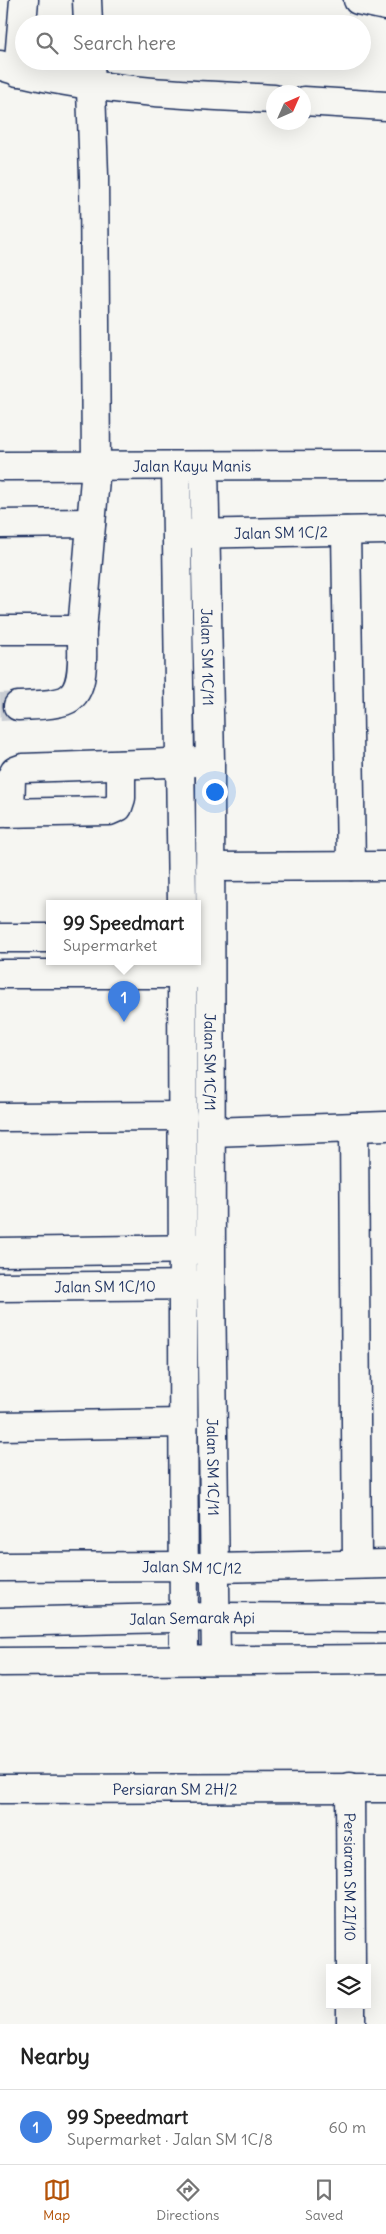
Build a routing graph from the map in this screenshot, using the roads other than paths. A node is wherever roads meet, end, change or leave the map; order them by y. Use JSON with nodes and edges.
{"nodes":[{"id":1,"x":24,"y":0,"type":"edge"},
{"id":2,"x":87,"y":0,"type":"edge"},
{"id":3,"x":358,"y":0,"type":"edge"},
{"id":4,"x":386,"y":6,"type":"edge"},
{"id":5,"x":21,"y":15,"type":"edge"},
{"id":6,"x":88,"y":15,"type":"edge"},
{"id":7,"x":15,"y":41,"type":"edge"},
{"id":8,"x":9,"y":69,"type":"edge"},
{"id":9,"x":29,"y":70,"type":"edge"},
{"id":10,"x":90,"y":73,"type":"edge"},
{"id":11,"x":266,"y":99,"type":"edge"},
{"id":12,"x":311,"y":101,"type":"edge"},
{"id":13,"x":386,"y":106,"type":"edge"},
{"id":14,"x":386,"y":465,"type":"edge"},
{"id":15,"x":0,"y":466,"type":"edge"},
{"id":16,"x":176,"y":466,"type":"junction"},
{"id":17,"x":204,"y":466,"type":"junction"},
{"id":18,"x":96,"y":468,"type":"junction"},
{"id":19,"x":0,"y":524,"type":"edge"},
{"id":20,"x":91,"y":524,"type":"junction"},
{"id":21,"x":386,"y":530,"type":"edge"},
{"id":22,"x":346,"y":531,"type":"junction"},
{"id":23,"x":177,"y":534,"type":"junction"},
{"id":24,"x":205,"y":534,"type":"junction"},
{"id":25,"x":0,"y":630,"type":"edge"},
{"id":26,"x":82,"y":630,"type":"junction"},
{"id":27,"x":18,"y":706,"type":"tunnel mouth"},
{"id":28,"x":210,"y":762,"type":"junction"},
{"id":29,"x":181,"y":763,"type":"junction"},
{"id":30,"x":121,"y":765,"type":"junction"},
{"id":31,"x":5,"y":813,"type":"edge"},
{"id":32,"x":351,"y":866,"type":"junction"},
{"id":33,"x":386,"y":866,"type":"edge"},
{"id":34,"x":210,"y":867,"type":"junction"},
{"id":35,"x":182,"y":900,"type":"edge"},
{"id":36,"x":204,"y":937,"type":"edge"},
{"id":37,"x":0,"y":938,"type":"edge"},
{"id":38,"x":46,"y":938,"type":"edge"},
{"id":39,"x":182,"y":967,"type":"edge"},
{"id":40,"x":0,"y":974,"type":"edge"},
{"id":41,"x":210,"y":974,"type":"junction"},
{"id":42,"x":183,"y":1116,"type":"junction"},
{"id":43,"x":0,"y":1117,"type":"edge"},
{"id":44,"x":386,"y":1126,"type":"edge"},
{"id":45,"x":354,"y":1127,"type":"junction"},
{"id":46,"x":211,"y":1132,"type":"junction"},
{"id":47,"x":198,"y":1249,"type":"junction"},
{"id":48,"x":0,"y":1252,"type":"edge"},
{"id":49,"x":184,"y":1284,"type":"junction"},
{"id":50,"x":211,"y":1285,"type":"junction"},
{"id":51,"x":0,"y":1287,"type":"edge"},
{"id":52,"x":184,"y":1423,"type":"junction"},
{"id":53,"x":0,"y":1426,"type":"edge"},
{"id":54,"x":357,"y":1564,"type":"junction"},
{"id":55,"x":386,"y":1564,"type":"edge"},
{"id":56,"x":183,"y":1566,"type":"junction"},
{"id":57,"x":0,"y":1567,"type":"edge"},
{"id":58,"x":214,"y":1568,"type":"junction"},
{"id":59,"x":184,"y":1618,"type":"junction"},
{"id":60,"x":214,"y":1618,"type":"junction"},
{"id":61,"x":386,"y":1618,"type":"edge"},
{"id":62,"x":0,"y":1622,"type":"edge"},
{"id":63,"x":216,"y":1659,"type":"junction"},
{"id":64,"x":386,"y":1659,"type":"edge"},
{"id":65,"x":184,"y":1660,"type":"junction"},
{"id":66,"x":0,"y":1662,"type":"edge"},
{"id":67,"x":350,"y":1787,"type":"junction"},
{"id":68,"x":386,"y":1788,"type":"edge"},
{"id":69,"x":0,"y":1789,"type":"edge"},
{"id":70,"x":351,"y":1964,"type":"edge"},
{"id":71,"x":351,"y":2009,"type":"edge"},
{"id":72,"x":352,"y":2024,"type":"edge"}],
"edges":[{"from":1,"to":5,"type":"street"},
{"from":2,"to":6,"type":"street"},
{"from":3,"to":4,"type":"street"},
{"from":7,"to":8,"type":"street"},
{"from":9,"to":10,"type":"street"},
{"from":10,"to":11,"type":"street"},
{"from":10,"to":18,"type":"street"},
{"from":12,"to":13,"type":"street"},
{"from":14,"to":17,"type":"street","name":"Jalan Kayu Manis"},
{"from":15,"to":18,"type":"street","name":"Jalan Kayu Manis"},
{"from":16,"to":17,"type":"street","name":"Jalan Kayu Manis"},
{"from":16,"to":18,"type":"street","name":"Jalan Kayu Manis"},
{"from":16,"to":23,"type":"street","name":"Jalan SM 1C/11"},
{"from":17,"to":24,"type":"street","name":"Jalan SM 1C/11"},
{"from":18,"to":20,"type":"street"},
{"from":19,"to":20,"type":"street"},
{"from":20,"to":26,"type":"street"},
{"from":21,"to":22,"type":"street","name":"Jalan SM 1C/2"},
{"from":22,"to":24,"type":"street","name":"Jalan SM 1C/2"},
{"from":22,"to":32,"type":"street"},
{"from":23,"to":24,"type":"street","name":"Jalan SM 1C/2"},
{"from":23,"to":29,"type":"street","name":"Jalan SM 1C/11"},
{"from":24,"to":28,"type":"street","name":"Jalan SM 1C/11"},
{"from":25,"to":26,"type":"street"},
{"from":26,"to":27,"type":"street"},
{"from":28,"to":29,"type":"street"},
{"from":28,"to":34,"type":"street","name":"Jalan SM 1C/11"},
{"from":29,"to":30,"type":"street"},
{"from":29,"to":35,"type":"street","name":"Jalan SM 1C/11"},
{"from":30,"to":31,"type":"street"},
{"from":30,"to":31,"type":"street"},
{"from":32,"to":33,"type":"street"},
{"from":32,"to":34,"type":"street"},
{"from":34,"to":36,"type":"street","name":"Jalan SM 1C/11"},
{"from":36,"to":41,"type":"street","name":"Jalan SM 1C/11"},
{"from":37,"to":38,"type":"street"},
{"from":39,"to":40,"type":"street"},
{"from":39,"to":41,"type":"street"},
{"from":39,"to":42,"type":"street","name":"Jalan SM 1C/11"},
{"from":41,"to":46,"type":"street","name":"Jalan SM 1C/11"},
{"from":42,"to":43,"type":"street"},
{"from":42,"to":47,"type":"street","name":"Jalan SM 1C/11"},
{"from":44,"to":45,"type":"street"},
{"from":45,"to":46,"type":"street"},
{"from":45,"to":54,"type":"street"},
{"from":46,"to":47,"type":"street","name":"Jalan SM 1C/11"},
{"from":47,"to":48,"type":"street"},
{"from":47,"to":49,"type":"street","name":"Jalan SM 1C/11"},
{"from":47,"to":50,"type":"street","name":"Jalan SM 1C/11"},
{"from":49,"to":50,"type":"street","name":"Jalan SM 1C/10"},
{"from":49,"to":51,"type":"street","name":"Jalan SM 1C/10"},
{"from":49,"to":52,"type":"street","name":"Jalan SM 1C/11"},
{"from":50,"to":58,"type":"street","name":"Jalan SM 1C/11"},
{"from":52,"to":53,"type":"street"},
{"from":52,"to":56,"type":"street","name":"Jalan SM 1C/11"},
{"from":54,"to":55,"type":"street","name":"Jalan SM 1C/12"},
{"from":54,"to":58,"type":"street","name":"Jalan SM 1C/12"},
{"from":56,"to":57,"type":"street","name":"Jalan SM 1C/12"},
{"from":56,"to":58,"type":"street","name":"Jalan SM 1C/12"},
{"from":56,"to":59,"type":"street","name":"Jalan SM 1C/11"},
{"from":58,"to":60,"type":"street","name":"Jalan SM 1C/11"},
{"from":59,"to":60,"type":"street","name":"Jalan Semarak Api"},
{"from":59,"to":62,"type":"street","name":"Jalan Semarak Api"},
{"from":59,"to":65,"type":"street","name":"Jalan SM 1C/11"},
{"from":60,"to":61,"type":"street","name":"Jalan Semarak Api"},
{"from":60,"to":63,"type":"street","name":"Jalan SM 1C/11"},
{"from":63,"to":64,"type":"street"},
{"from":63,"to":65,"type":"street"},
{"from":65,"to":66,"type":"street"},
{"from":67,"to":68,"type":"street","name":"Persiaran SM 2H/2"},
{"from":67,"to":69,"type":"street","name":"Persiaran SM 2H/2"},
{"from":67,"to":70,"type":"street","name":"Persiaran SM 2I/10"},
{"from":71,"to":72,"type":"street"}]}
